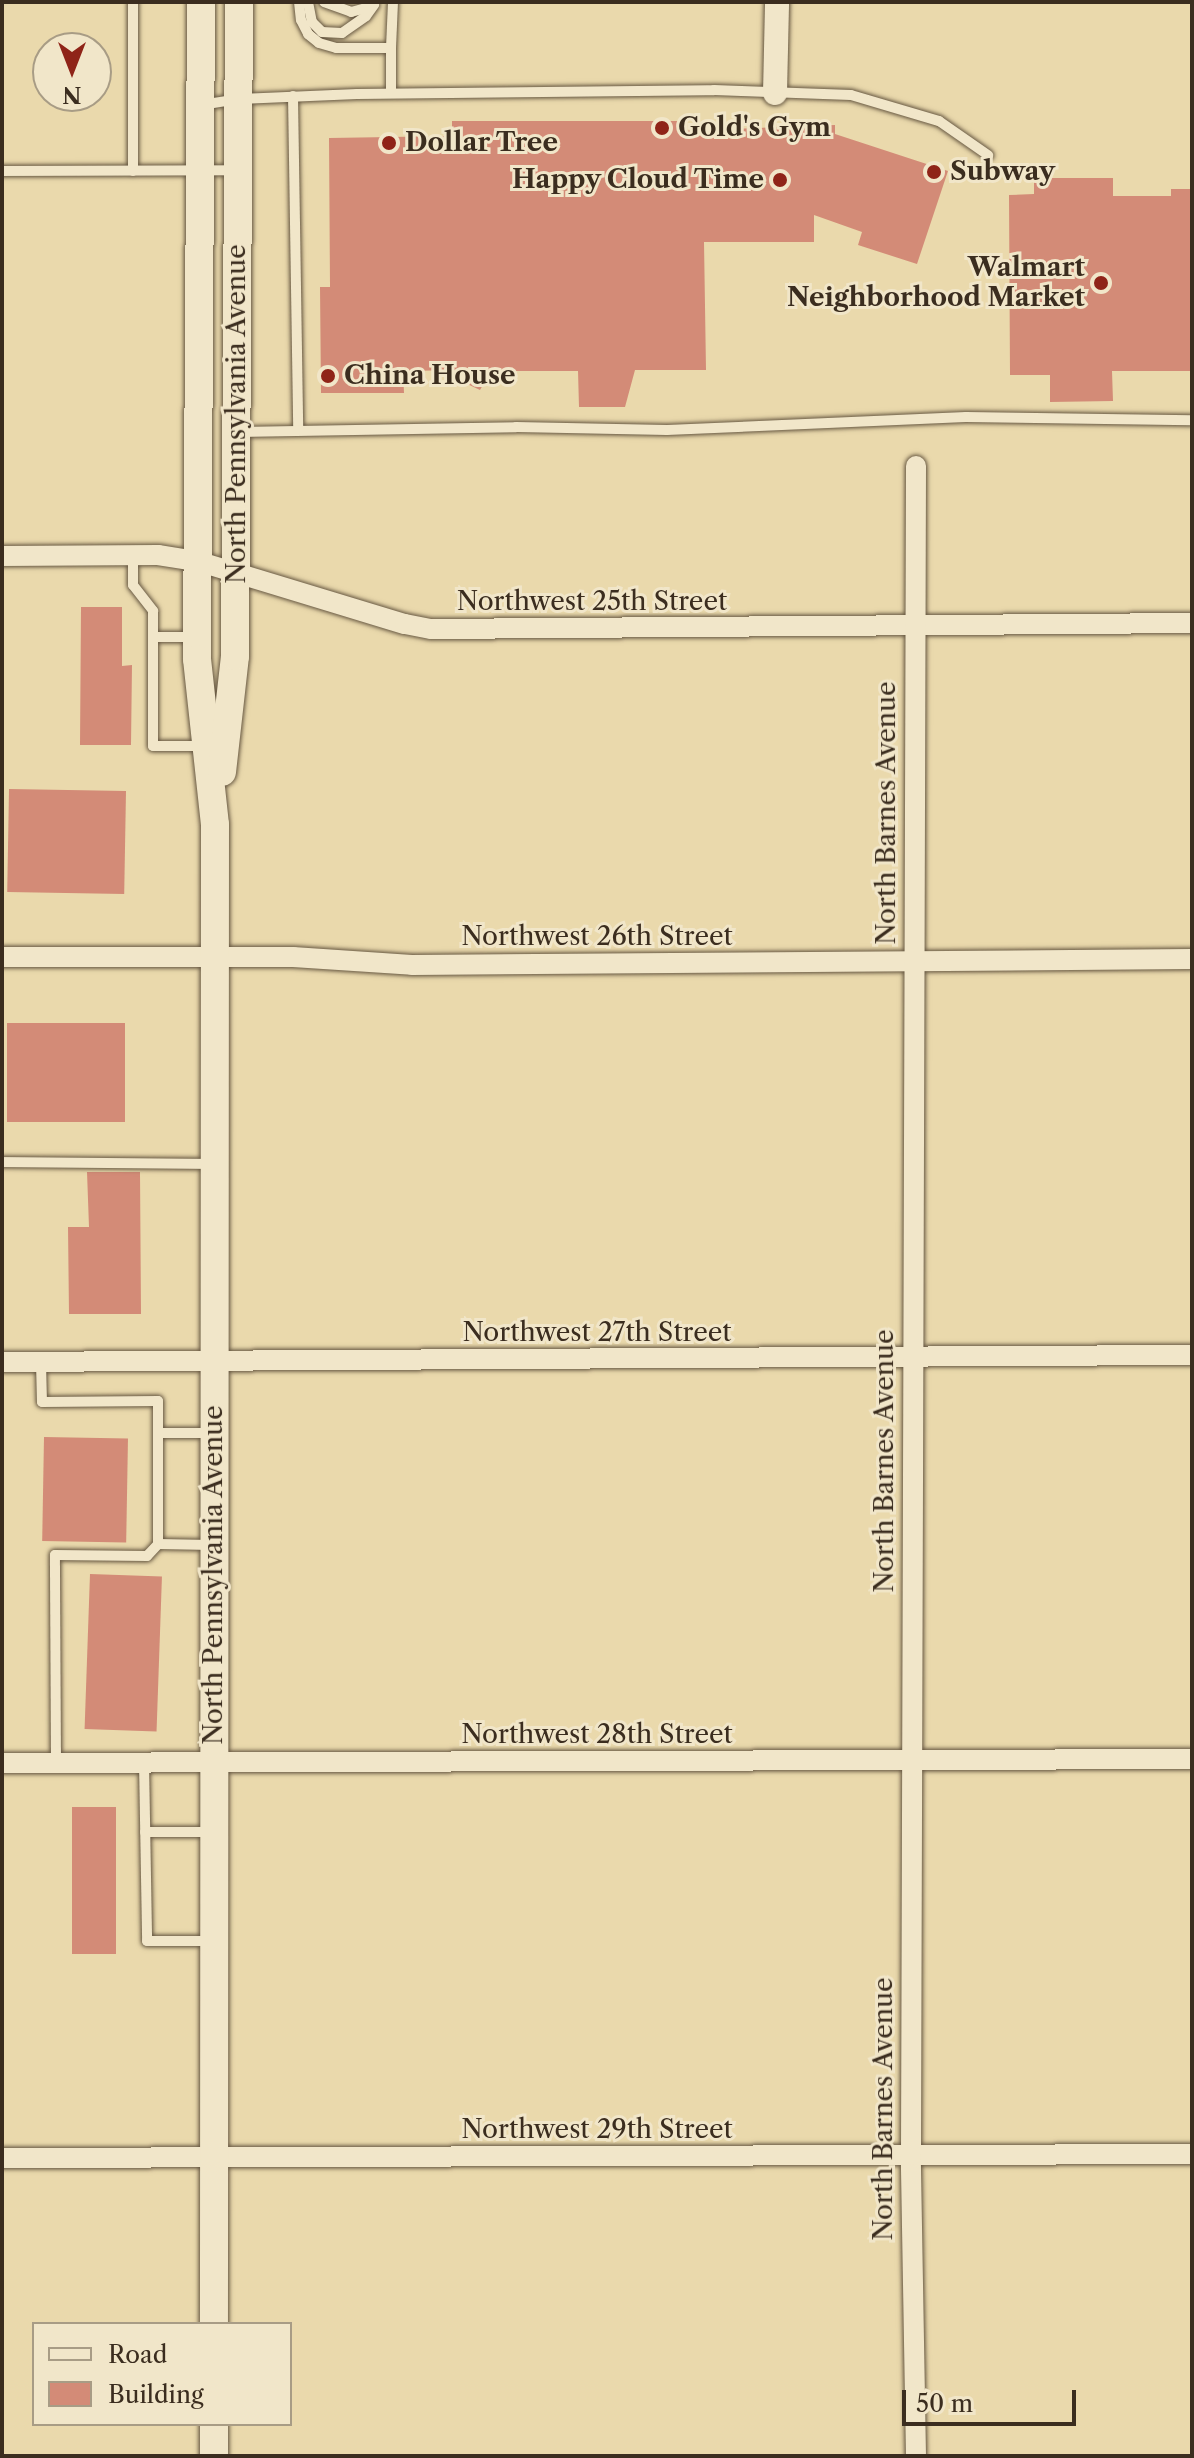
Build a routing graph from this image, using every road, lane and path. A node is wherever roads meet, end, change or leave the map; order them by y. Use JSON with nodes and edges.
{"nodes":[{"id":1,"x":133,"y":2,"type":"edge"},
{"id":2,"x":201,"y":2,"type":"edge"},
{"id":3,"x":239,"y":2,"type":"edge"},
{"id":4,"x":299,"y":2,"type":"edge"},
{"id":5,"x":308,"y":2,"type":"edge"},
{"id":6,"x":324,"y":2,"type":"edge"},
{"id":7,"x":393,"y":2,"type":"edge"},
{"id":8,"x":777,"y":2,"type":"edge"},
{"id":9,"x":375,"y":3,"type":"edge"},
{"id":10,"x":391,"y":48,"type":"junction"},
{"id":11,"x":391,"y":93,"type":"junction"},
{"id":12,"x":775,"y":93,"type":"junction"},
{"id":13,"x":293,"y":96,"type":"junction"},
{"id":14,"x":240,"y":99,"type":"junction"},
{"id":15,"x":201,"y":105,"type":"junction"},
{"id":16,"x":988,"y":155,"type":"dead end"},
{"id":17,"x":238,"y":170,"type":"junction"},
{"id":18,"x":2,"y":171,"type":"edge"},
{"id":19,"x":133,"y":171,"type":"junction"},
{"id":20,"x":200,"y":171,"type":"junction"},
{"id":21,"x":199,"y":273,"type":"junction"},
{"id":22,"x":238,"y":273,"type":"junction"},
{"id":23,"x":199,"y":399,"type":"junction"},
{"id":24,"x":236,"y":399,"type":"junction"},
{"id":25,"x":1192,"y":420,"type":"edge"},
{"id":26,"x":298,"y":430,"type":"junction"},
{"id":27,"x":236,"y":433,"type":"junction"},
{"id":28,"x":916,"y":466,"type":"dead end"},
{"id":29,"x":133,"y":555,"type":"junction"},
{"id":30,"x":2,"y":556,"type":"edge"},
{"id":31,"x":197,"y":561,"type":"junction"},
{"id":32,"x":235,"y":574,"type":"junction"},
{"id":33,"x":1192,"y":623,"type":"edge"},
{"id":34,"x":916,"y":625,"type":"junction"},
{"id":35,"x":153,"y":637,"type":"junction"},
{"id":36,"x":197,"y":637,"type":"junction"},
{"id":37,"x":207,"y":746,"type":"junction"},
{"id":38,"x":215,"y":825,"type":"junction"},
{"id":39,"x":215,"y":956,"type":"junction"},
{"id":40,"x":2,"y":957,"type":"edge"},
{"id":41,"x":1192,"y":959,"type":"edge"},
{"id":42,"x":915,"y":961,"type":"junction"},
{"id":43,"x":2,"y":1162,"type":"edge"},
{"id":44,"x":215,"y":1164,"type":"junction"},
{"id":45,"x":1192,"y":1355,"type":"edge"},
{"id":46,"x":913,"y":1357,"type":"junction"},
{"id":47,"x":215,"y":1361,"type":"junction"},
{"id":48,"x":2,"y":1362,"type":"edge"},
{"id":49,"x":41,"y":1362,"type":"junction"},
{"id":50,"x":158,"y":1433,"type":"junction"},
{"id":51,"x":215,"y":1433,"type":"junction"},
{"id":52,"x":158,"y":1544,"type":"junction"},
{"id":53,"x":214,"y":1545,"type":"junction"},
{"id":54,"x":1192,"y":1759,"type":"edge"},
{"id":55,"x":912,"y":1760,"type":"junction"},
{"id":56,"x":56,"y":1762,"type":"junction"},
{"id":57,"x":144,"y":1762,"type":"junction"},
{"id":58,"x":213,"y":1762,"type":"junction"},
{"id":59,"x":2,"y":1763,"type":"edge"},
{"id":60,"x":145,"y":1832,"type":"junction"},
{"id":61,"x":213,"y":1832,"type":"junction"},
{"id":62,"x":214,"y":1941,"type":"junction"},
{"id":63,"x":1192,"y":2154,"type":"edge"},
{"id":64,"x":911,"y":2155,"type":"junction"},
{"id":65,"x":2,"y":2158,"type":"edge"},
{"id":66,"x":214,"y":2158,"type":"junction"},
{"id":67,"x":214,"y":2322,"type":"edge"},
{"id":68,"x":214,"y":2426,"type":"edge"},
{"id":69,"x":214,"y":2456,"type":"edge"},
{"id":70,"x":916,"y":2456,"type":"edge"}],
"edges":[{"from":1,"to":19,"type":"lane"},
{"from":2,"to":15,"type":"main road","name":"North Pennsylvania Avenue"},
{"from":3,"to":14,"type":"main road","name":"North Pennsylvania Avenue"},
{"from":4,"to":10,"type":"lane"},
{"from":5,"to":9,"type":"lane"},
{"from":6,"to":9,"type":"lane"},
{"from":7,"to":10,"type":"lane"},
{"from":8,"to":12,"type":"street"},
{"from":10,"to":11,"type":"lane"},
{"from":11,"to":12,"type":"lane"},
{"from":11,"to":13,"type":"lane"},
{"from":12,"to":16,"type":"lane"},
{"from":13,"to":14,"type":"lane"},
{"from":13,"to":26,"type":"lane"},
{"from":14,"to":15,"type":"lane"},
{"from":14,"to":17,"type":"main road","name":"North Pennsylvania Avenue"},
{"from":15,"to":20,"type":"main road","name":"North Pennsylvania Avenue"},
{"from":17,"to":20,"type":"lane"},
{"from":17,"to":22,"type":"main road","name":"North Pennsylvania Avenue"},
{"from":18,"to":19,"type":"lane"},
{"from":19,"to":20,"type":"lane"},
{"from":20,"to":21,"type":"main road","name":"North Pennsylvania Avenue"},
{"from":21,"to":22,"type":"main road"},
{"from":21,"to":23,"type":"main road","name":"North Pennsylvania Avenue"},
{"from":22,"to":24,"type":"main road","name":"North Pennsylvania Avenue"},
{"from":23,"to":24,"type":"main road"},
{"from":23,"to":31,"type":"main road","name":"North Pennsylvania Avenue"},
{"from":24,"to":27,"type":"main road","name":"North Pennsylvania Avenue"},
{"from":25,"to":26,"type":"lane"},
{"from":26,"to":27,"type":"lane"},
{"from":27,"to":32,"type":"main road","name":"North Pennsylvania Avenue"},
{"from":28,"to":34,"type":"street","name":"North Barnes Avenue"},
{"from":29,"to":30,"type":"street","name":"Northwest 25th Street"},
{"from":29,"to":31,"type":"street","name":"Northwest 25th Street"},
{"from":29,"to":35,"type":"lane"},
{"from":31,"to":32,"type":"street","name":"Northwest 25th Street"},
{"from":31,"to":36,"type":"main road","name":"North Pennsylvania Avenue"},
{"from":32,"to":34,"type":"street","name":"Northwest 25th Street"},
{"from":32,"to":38,"type":"main road","name":"North Pennsylvania Avenue"},
{"from":33,"to":34,"type":"street","name":"Northwest 25th Street"},
{"from":34,"to":42,"type":"street","name":"North Barnes Avenue"},
{"from":35,"to":36,"type":"lane"},
{"from":35,"to":37,"type":"lane"},
{"from":36,"to":37,"type":"main road","name":"North Pennsylvania Avenue"},
{"from":37,"to":38,"type":"main road","name":"North Pennsylvania Avenue"},
{"from":38,"to":39,"type":"main road","name":"North Pennsylvania Avenue"},
{"from":39,"to":40,"type":"street","name":"Northwest 26th Street"},
{"from":39,"to":42,"type":"street","name":"Northwest 26th Street"},
{"from":39,"to":44,"type":"main road","name":"North Pennsylvania Avenue"},
{"from":41,"to":42,"type":"street","name":"Northwest 26th Street"},
{"from":42,"to":46,"type":"street","name":"North Barnes Avenue"},
{"from":43,"to":44,"type":"lane"},
{"from":44,"to":47,"type":"main road","name":"North Pennsylvania Avenue"},
{"from":45,"to":46,"type":"street","name":"Northwest 27th Street"},
{"from":46,"to":47,"type":"street","name":"Northwest 27th Street"},
{"from":46,"to":55,"type":"street","name":"North Barnes Avenue"},
{"from":47,"to":49,"type":"street","name":"Northwest 27th Street"},
{"from":47,"to":51,"type":"main road","name":"North Pennsylvania Avenue"},
{"from":48,"to":49,"type":"street","name":"Northwest 27th Street"},
{"from":49,"to":50,"type":"lane"},
{"from":50,"to":51,"type":"lane"},
{"from":50,"to":52,"type":"lane"},
{"from":51,"to":53,"type":"main road","name":"North Pennsylvania Avenue"},
{"from":52,"to":53,"type":"lane"},
{"from":52,"to":56,"type":"lane"},
{"from":53,"to":58,"type":"main road","name":"North Pennsylvania Avenue"},
{"from":54,"to":55,"type":"street","name":"Northwest 28th Street"},
{"from":55,"to":58,"type":"street","name":"Northwest 28th Street"},
{"from":55,"to":64,"type":"street","name":"North Barnes Avenue"},
{"from":56,"to":57,"type":"street","name":"Northwest 28th Street"},
{"from":56,"to":59,"type":"street","name":"Northwest 28th Street"},
{"from":57,"to":58,"type":"street","name":"Northwest 28th Street"},
{"from":57,"to":60,"type":"lane"},
{"from":58,"to":61,"type":"main road","name":"North Pennsylvania Avenue"},
{"from":60,"to":61,"type":"lane"},
{"from":60,"to":62,"type":"lane"},
{"from":61,"to":62,"type":"main road","name":"North Pennsylvania Avenue"},
{"from":62,"to":66,"type":"main road","name":"North Pennsylvania Avenue"},
{"from":63,"to":64,"type":"street","name":"Northwest 29th Street"},
{"from":64,"to":66,"type":"street","name":"Northwest 29th Street"},
{"from":64,"to":70,"type":"street","name":"North Barnes Avenue"},
{"from":65,"to":66,"type":"street","name":"Northwest 29th Street"},
{"from":66,"to":67,"type":"main road","name":"North Pennsylvania Avenue"},
{"from":68,"to":69,"type":"main road"}]}
